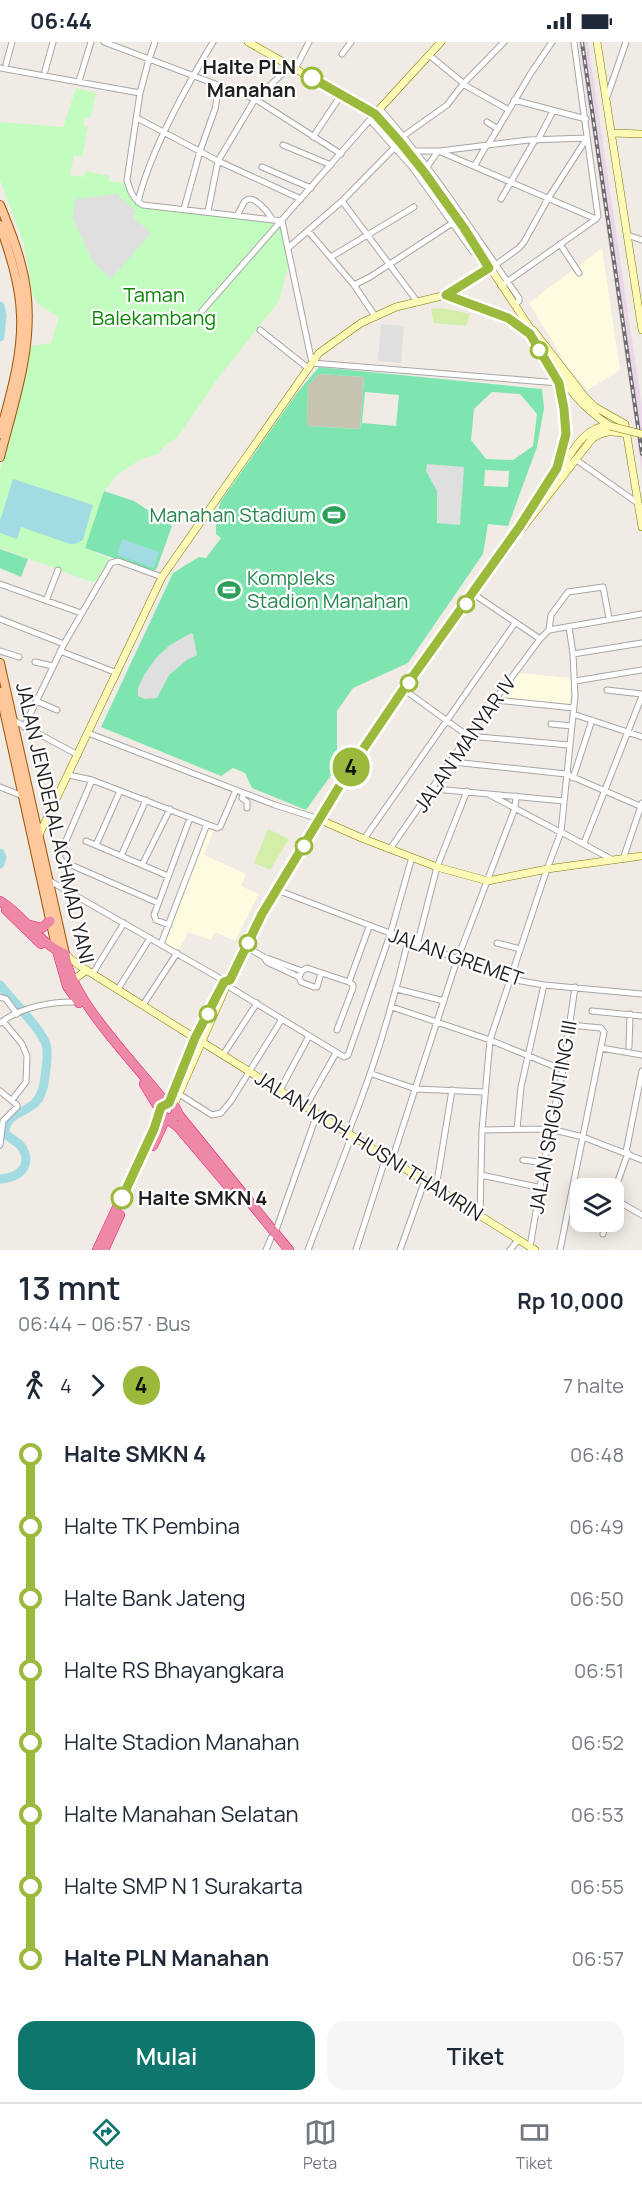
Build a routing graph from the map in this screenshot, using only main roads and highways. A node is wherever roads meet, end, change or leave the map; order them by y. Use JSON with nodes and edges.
{"nodes":[{"id":1,"x":248,"y":42,"type":"edge"},
{"id":2,"x":441,"y":42,"type":"edge"},
{"id":3,"x":597,"y":42,"type":"edge"},
{"id":4,"x":260,"y":45,"type":"edge"},
{"id":5,"x":375,"y":114,"type":"junction"},
{"id":6,"x":613,"y":133,"type":"junction"},
{"id":7,"x":642,"y":134,"type":"edge"},
{"id":8,"x":0,"y":205,"type":"edge"},
{"id":9,"x":0,"y":226,"type":"edge"},
{"id":10,"x":489,"y":268,"type":"junction"},
{"id":11,"x":446,"y":295,"type":"junction"},
{"id":12,"x":529,"y":326,"type":"junction"},
{"id":13,"x":642,"y":327,"type":"edge"},
{"id":14,"x":610,"y":426,"type":"junction"},
{"id":15,"x":627,"y":430,"type":"junction"},
{"id":16,"x":0,"y":434,"type":"edge"},
{"id":17,"x":642,"y":434,"type":"edge"},
{"id":18,"x":0,"y":457,"type":"edge"},
{"id":19,"x":522,"y":526,"type":"junction"},
{"id":20,"x":642,"y":527,"type":"edge"},
{"id":21,"x":0,"y":663,"type":"edge"},
{"id":22,"x":0,"y":692,"type":"edge"},
{"id":23,"x":6,"y":717,"type":"edge"},
{"id":24,"x":318,"y":819,"type":"junction"},
{"id":25,"x":37,"y":840,"type":"junction"},
{"id":26,"x":642,"y":856,"type":"edge"},
{"id":27,"x":1,"y":902,"type":"edge"},
{"id":28,"x":50,"y":921,"type":"junction"},
{"id":29,"x":30,"y":926,"type":"junction"},
{"id":30,"x":64,"y":958,"type":"junction"},
{"id":31,"x":90,"y":971,"type":"junction"},
{"id":32,"x":73,"y":980,"type":"junction"},
{"id":33,"x":199,"y":1040,"type":"junction"},
{"id":34,"x":172,"y":1105,"type":"junction"},
{"id":35,"x":164,"y":1116,"type":"junction"},
{"id":36,"x":121,"y":1207,"type":"junction"},
{"id":37,"x":273,"y":1236,"type":"junction"},
{"id":38,"x":532,"y":1249,"type":"edge"},
{"id":39,"x":97,"y":1250,"type":"edge"},
{"id":40,"x":104,"y":1250,"type":"edge"},
{"id":41,"x":281,"y":1250,"type":"edge"},
{"id":42,"x":289,"y":1250,"type":"edge"}],
"edges":[{"from":1,"to":4,"type":"main road"},
{"from":2,"to":5,"type":"main road"},
{"from":3,"to":6,"type":"main road"},
{"from":4,"to":5,"type":"main road"},
{"from":5,"to":10,"type":"main road"},
{"from":6,"to":7,"type":"main road"},
{"from":6,"to":13,"type":"main road"},
{"from":8,"to":18,"type":"main road"},
{"from":9,"to":16,"type":"main road"},
{"from":10,"to":11,"type":"main road"},
{"from":10,"to":12,"type":"main road"},
{"from":11,"to":19,"type":"main road"},
{"from":11,"to":25,"type":"main road"},
{"from":12,"to":14,"type":"main road"},
{"from":12,"to":15,"type":"main road"},
{"from":14,"to":17,"type":"main road","bridge":true},
{"from":14,"to":19,"type":"main road"},
{"from":15,"to":19,"type":"main road"},
{"from":15,"to":20,"type":"main road"},
{"from":19,"to":24,"type":"main road"},
{"from":19,"to":24,"type":"main road"},
{"from":21,"to":23,"type":"main road","name":"JALAN JENDERAL ACHMAD YANI"},
{"from":22,"to":23,"type":"main road","name":"JALAN JENDERAL ACHMAD YANI"},
{"from":23,"to":25,"type":"main road","name":"JALAN JENDERAL ACHMAD YANI"},
{"from":23,"to":25,"type":"main road","name":"JALAN JENDERAL ACHMAD YANI"},
{"from":24,"to":26,"type":"main road"},
{"from":24,"to":33,"type":"main road"},
{"from":25,"to":28,"type":"main road","name":"JALAN JENDERAL ACHMAD YANI"},
{"from":25,"to":30,"type":"main road","name":"JALAN JENDERAL ACHMAD YANI"},
{"from":27,"to":29,"type":"highway"},
{"from":27,"to":30,"type":"highway"},
{"from":28,"to":29,"type":"highway"},
{"from":28,"to":30,"type":"main road","name":"JALAN JENDERAL ACHMAD YANI"},
{"from":29,"to":30,"type":"highway"},
{"from":30,"to":31,"type":"main road","name":"JALAN MOH. HUSNI THAMRIN"},
{"from":30,"to":32,"type":"highway","name":"JALAN JENDERAL ACHMAD YANI"},
{"from":30,"to":35,"type":"highway","name":"JALAN JENDERAL ACHMAD YANI"},
{"from":31,"to":32,"type":"main road"},
{"from":31,"to":33,"type":"main road","name":"JALAN MOH. HUSNI THAMRIN"},
{"from":32,"to":34,"type":"highway","name":"JALAN JENDERAL ACHMAD YANI"},
{"from":33,"to":34,"type":"main road"},
{"from":33,"to":34,"type":"main road"},
{"from":33,"to":38,"type":"main road","name":"JALAN MOH. HUSNI THAMRIN"},
{"from":34,"to":35,"type":"highway"},
{"from":34,"to":35,"type":"highway"},
{"from":34,"to":37,"type":"highway","name":"JALAN JENDERAL ACHMAD YANI"},
{"from":35,"to":36,"type":"highway"},
{"from":35,"to":37,"type":"highway","name":"JALAN JENDERAL ACHMAD YANI"},
{"from":36,"to":39,"type":"highway"},
{"from":36,"to":40,"type":"highway"},
{"from":37,"to":41,"type":"highway","name":"JALAN JENDERAL ACHMAD YANI"},
{"from":37,"to":42,"type":"highway","name":"JALAN JENDERAL ACHMAD YANI"}]}
